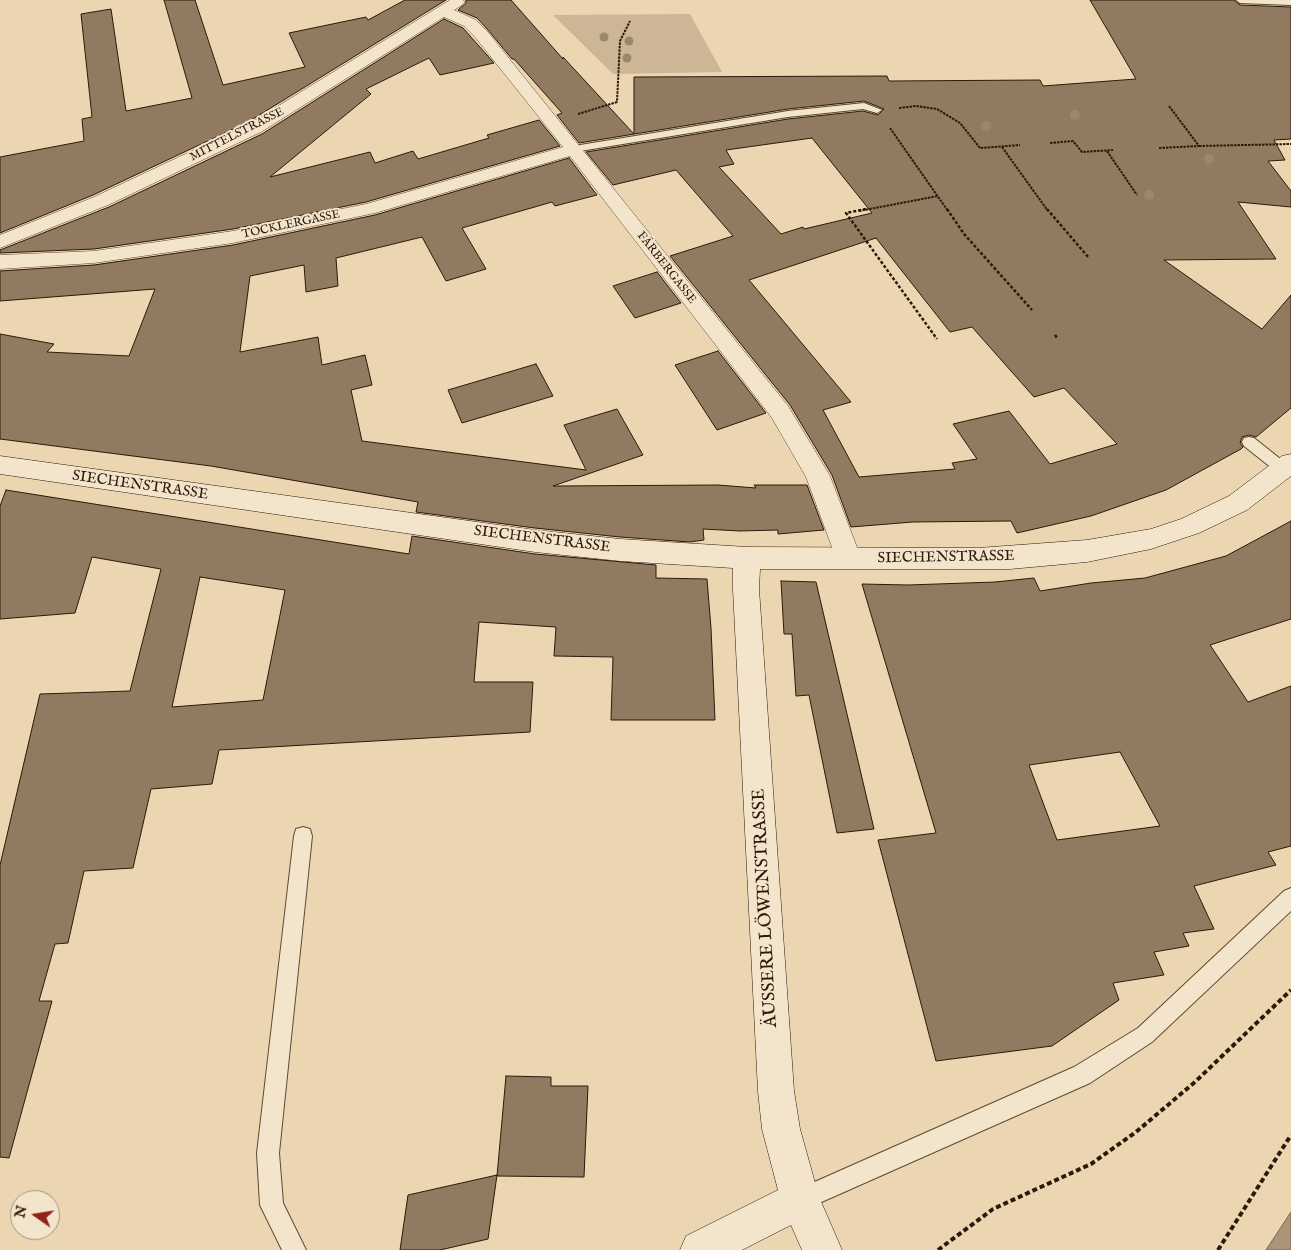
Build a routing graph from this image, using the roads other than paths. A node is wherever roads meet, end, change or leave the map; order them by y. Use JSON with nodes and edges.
{"nodes":[{"id":1,"x":460,"y":0,"type":"edge"},
{"id":2,"x":1240,"y":0,"type":"edge"},
{"id":3,"x":1291,"y":2,"type":"edge"},
{"id":4,"x":442,"y":11,"type":"junction"},
{"id":5,"x":877,"y":110,"type":"road end"},
{"id":6,"x":574,"y":149,"type":"junction"},
{"id":7,"x":0,"y":242,"type":"edge"},
{"id":8,"x":0,"y":262,"type":"edge"},
{"id":9,"x":1249,"y":442,"type":"dead end"},
{"id":10,"x":0,"y":466,"type":"edge"},
{"id":11,"x":1287,"y":466,"type":"edge"},
{"id":12,"x":747,"y":558,"type":"junction"},
{"id":13,"x":848,"y":558,"type":"junction"},
{"id":14,"x":303,"y":836,"type":"dead end"},
{"id":15,"x":1291,"y":898,"type":"edge"},
{"id":16,"x":800,"y":1200,"type":"junction"},
{"id":17,"x":294,"y":1250,"type":"edge"},
{"id":18,"x":700,"y":1250,"type":"edge"},
{"id":19,"x":822,"y":1250,"type":"edge"}],
"edges":[{"from":1,"to":4,"type":"street","name":"MITTELSTRASSE"},
{"from":2,"to":3,"type":"lane"},
{"from":4,"to":6,"type":"street","name":"FÄRBERGASSE"},
{"from":4,"to":7,"type":"street","name":"MITTELSTRASSE"},
{"from":5,"to":6,"type":"lane"},
{"from":6,"to":8,"type":"street","name":"TOCKLERGASSE"},
{"from":6,"to":13,"type":"street","name":"FÄRBERGASSE"},
{"from":9,"to":11,"type":"lane"},
{"from":10,"to":12,"type":"street","name":"SIECHENSTRASSE"},
{"from":11,"to":13,"type":"street","name":"SIECHENSTRASSE"},
{"from":12,"to":13,"type":"street","name":"SIECHENSTRASSE"},
{"from":12,"to":16,"type":"street","name":"ÄUSSERE LÖWENSTRASSE"},
{"from":14,"to":17,"type":"lane"},
{"from":15,"to":16,"type":"lane"},
{"from":16,"to":18,"type":"street"},
{"from":16,"to":19,"type":"street","name":"ÄUSSERE LÖWENSTRASSE"}]}
